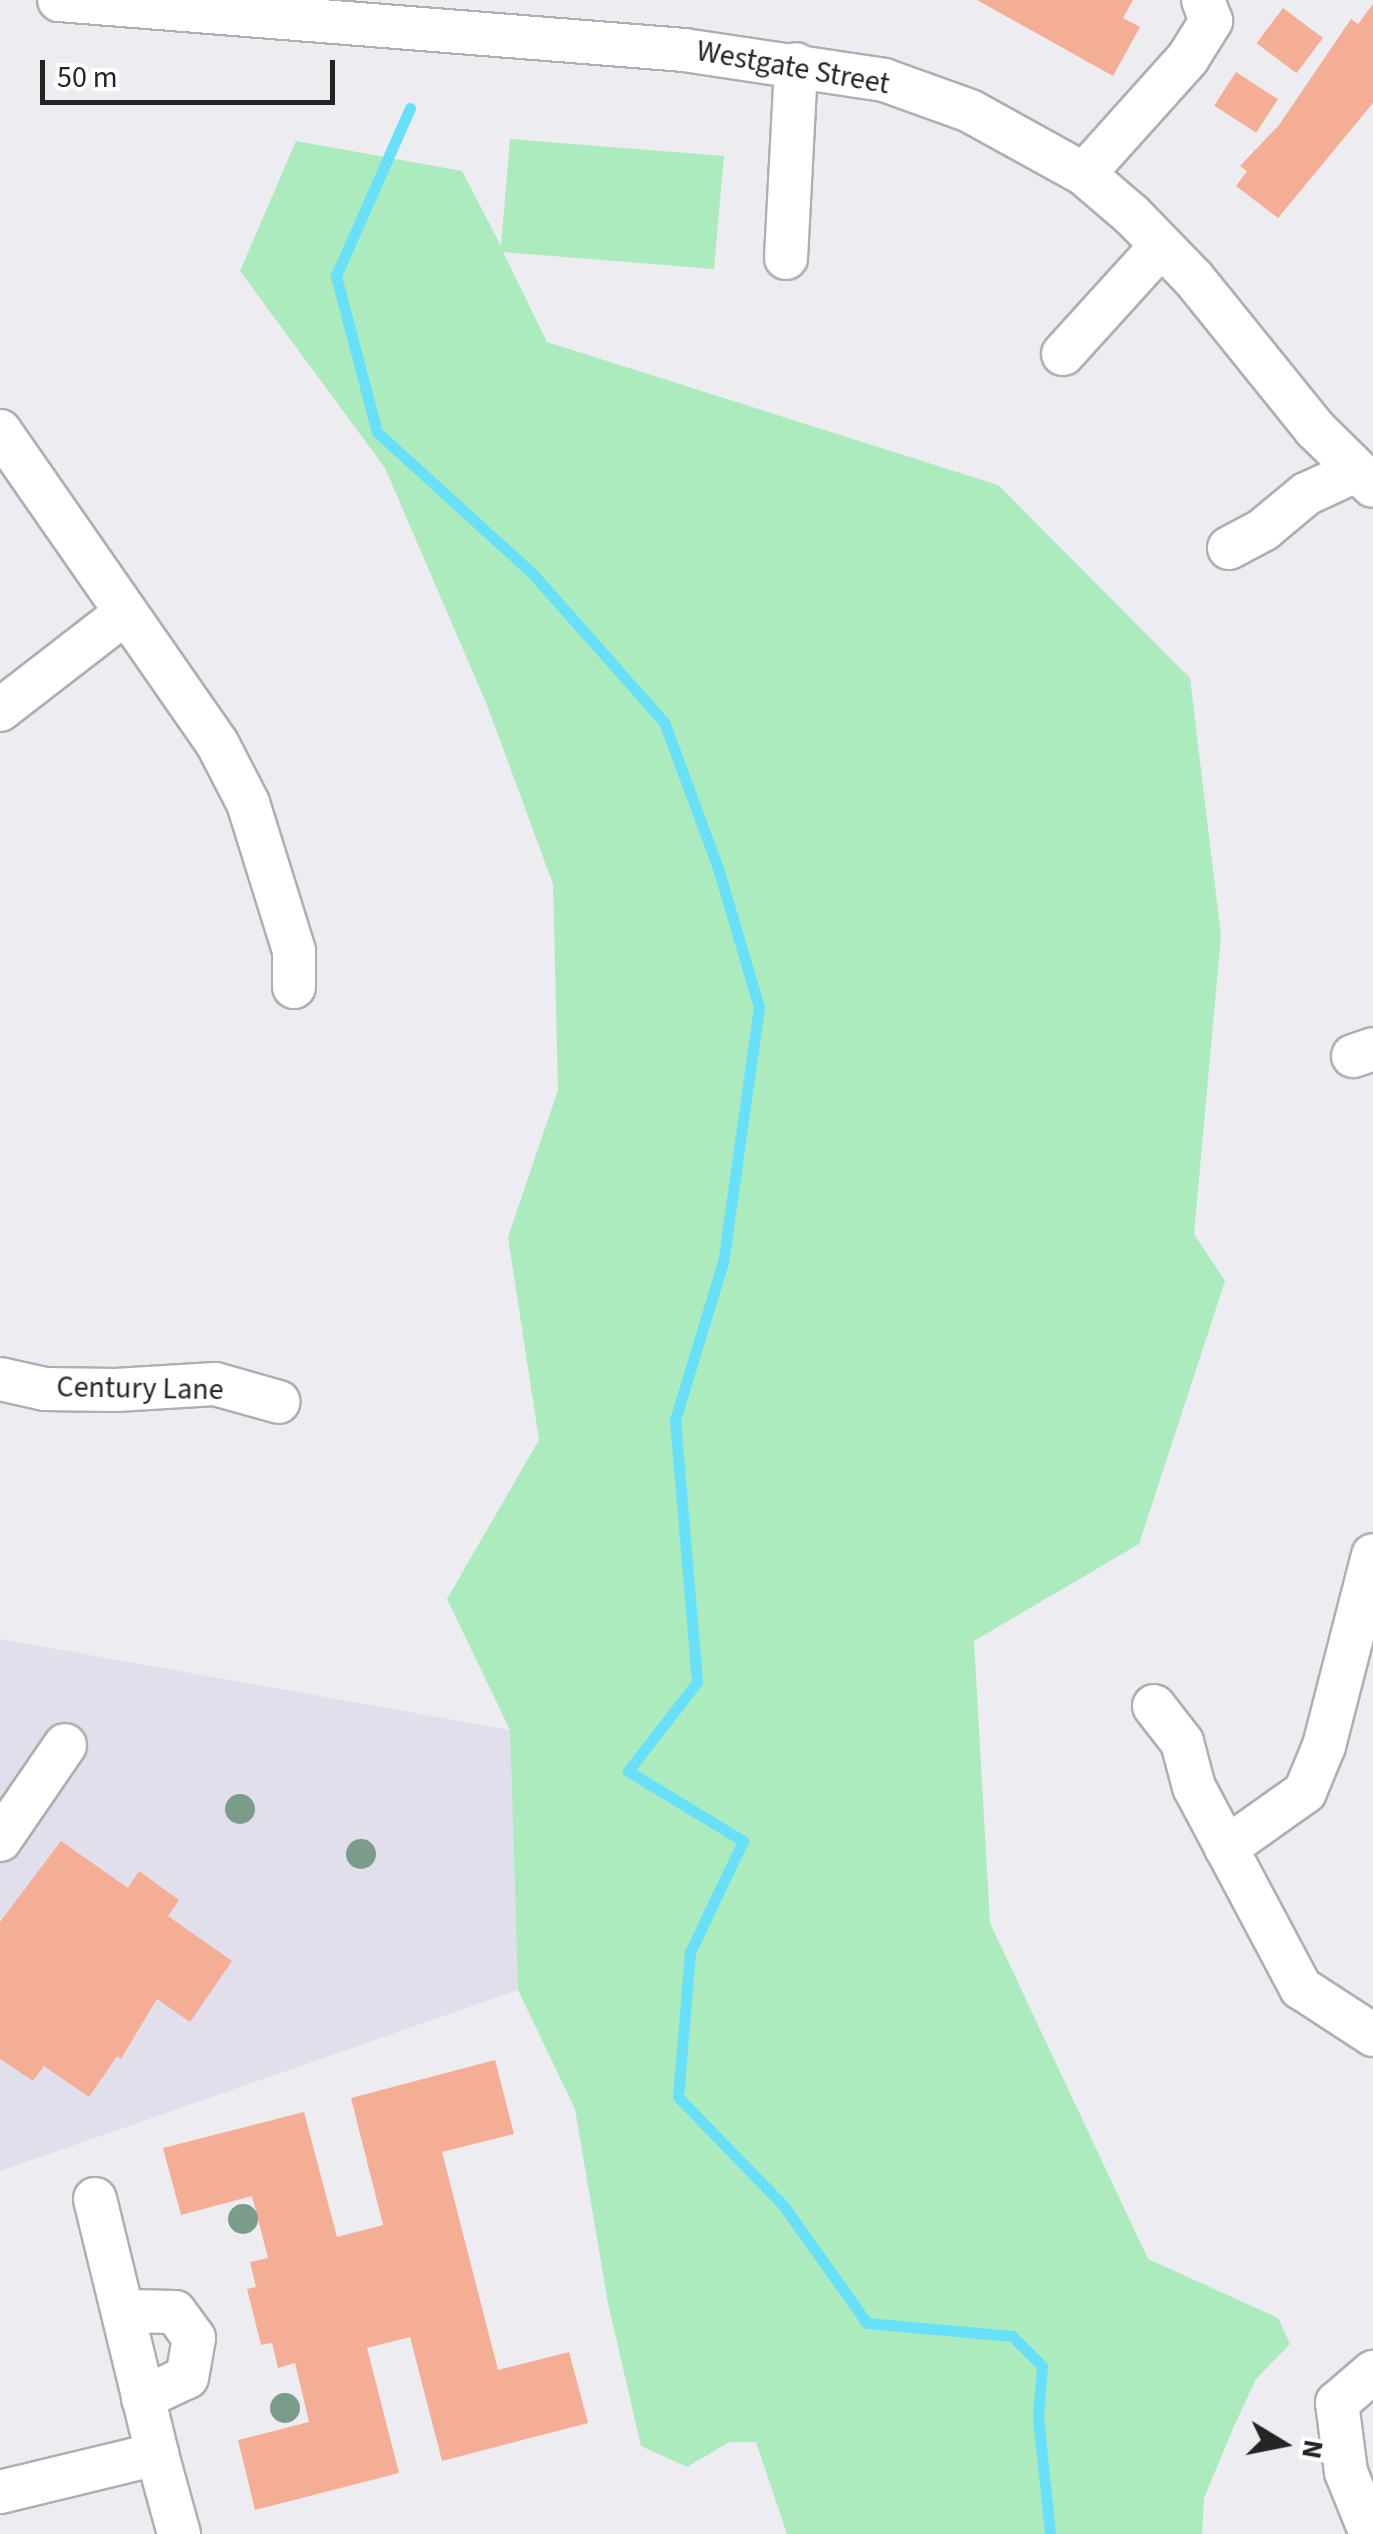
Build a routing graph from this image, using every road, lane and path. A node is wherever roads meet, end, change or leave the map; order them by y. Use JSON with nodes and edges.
{"nodes":[{"id":1,"x":58,"y":0,"type":"edge"},
{"id":2,"x":1204,"y":0,"type":"edge"},
{"id":3,"x":136,"y":2,"type":"edge"},
{"id":4,"x":796,"y":64,"type":"junction"},
{"id":5,"x":1084,"y":174,"type":"junction"},
{"id":6,"x":1160,"y":246,"type":"junction"},
{"id":7,"x":786,"y":258,"type":"dead end"},
{"id":8,"x":1062,"y":354,"type":"dead end"},
{"id":9,"x":0,"y":430,"type":"edge"},
{"id":10,"x":1365,"y":478,"type":"edge"},
{"id":11,"x":1229,"y":548,"type":"dead end"},
{"id":12,"x":123,"y":615,"type":"junction"},
{"id":13,"x":0,"y":710,"type":"edge"},
{"id":14,"x":294,"y":986,"type":"dead end"},
{"id":15,"x":0,"y":1379,"type":"edge"},
{"id":16,"x":279,"y":1402,"type":"dead end"},
{"id":17,"x":1373,"y":1555,"type":"edge"},
{"id":18,"x":1154,"y":1706,"type":"dead end"},
{"id":19,"x":65,"y":1745,"type":"dead end"},
{"id":20,"x":0,"y":1840,"type":"edge"},
{"id":21,"x":1226,"y":1848,"type":"junction"},
{"id":22,"x":1373,"y":2035,"type":"edge"},
{"id":23,"x":96,"y":2199,"type":"dead end"},
{"id":24,"x":123,"y":2311,"type":"junction"},
{"id":25,"x":1373,"y":2372,"type":"edge"},
{"id":26,"x":143,"y":2398,"type":"junction"},
{"id":27,"x":157,"y":2454,"type":"junction"},
{"id":28,"x":0,"y":2492,"type":"edge"},
{"id":29,"x":179,"y":2534,"type":"edge"},
{"id":30,"x":1370,"y":2534,"type":"edge"}],
"edges":[{"from":1,"to":3,"type":"street","name":"Westgate Street"},
{"from":2,"to":5,"type":"street"},
{"from":3,"to":4,"type":"street","name":"Westgate Street"},
{"from":4,"to":5,"type":"street","name":"Westgate Street"},
{"from":4,"to":7,"type":"street"},
{"from":5,"to":6,"type":"street","name":"Westgate Street"},
{"from":6,"to":8,"type":"street"},
{"from":6,"to":10,"type":"street","name":"Westgate Street"},
{"from":9,"to":12,"type":"street"},
{"from":10,"to":11,"type":"street"},
{"from":12,"to":13,"type":"street"},
{"from":12,"to":14,"type":"street"},
{"from":15,"to":16,"type":"street","name":"Century Lane"},
{"from":17,"to":21,"type":"street"},
{"from":18,"to":21,"type":"street"},
{"from":19,"to":20,"type":"street"},
{"from":21,"to":22,"type":"street"},
{"from":23,"to":24,"type":"street"},
{"from":24,"to":26,"type":"street"},
{"from":24,"to":26,"type":"street"},
{"from":25,"to":30,"type":"street"},
{"from":26,"to":27,"type":"street"},
{"from":27,"to":28,"type":"street"},
{"from":27,"to":29,"type":"street"}]}
